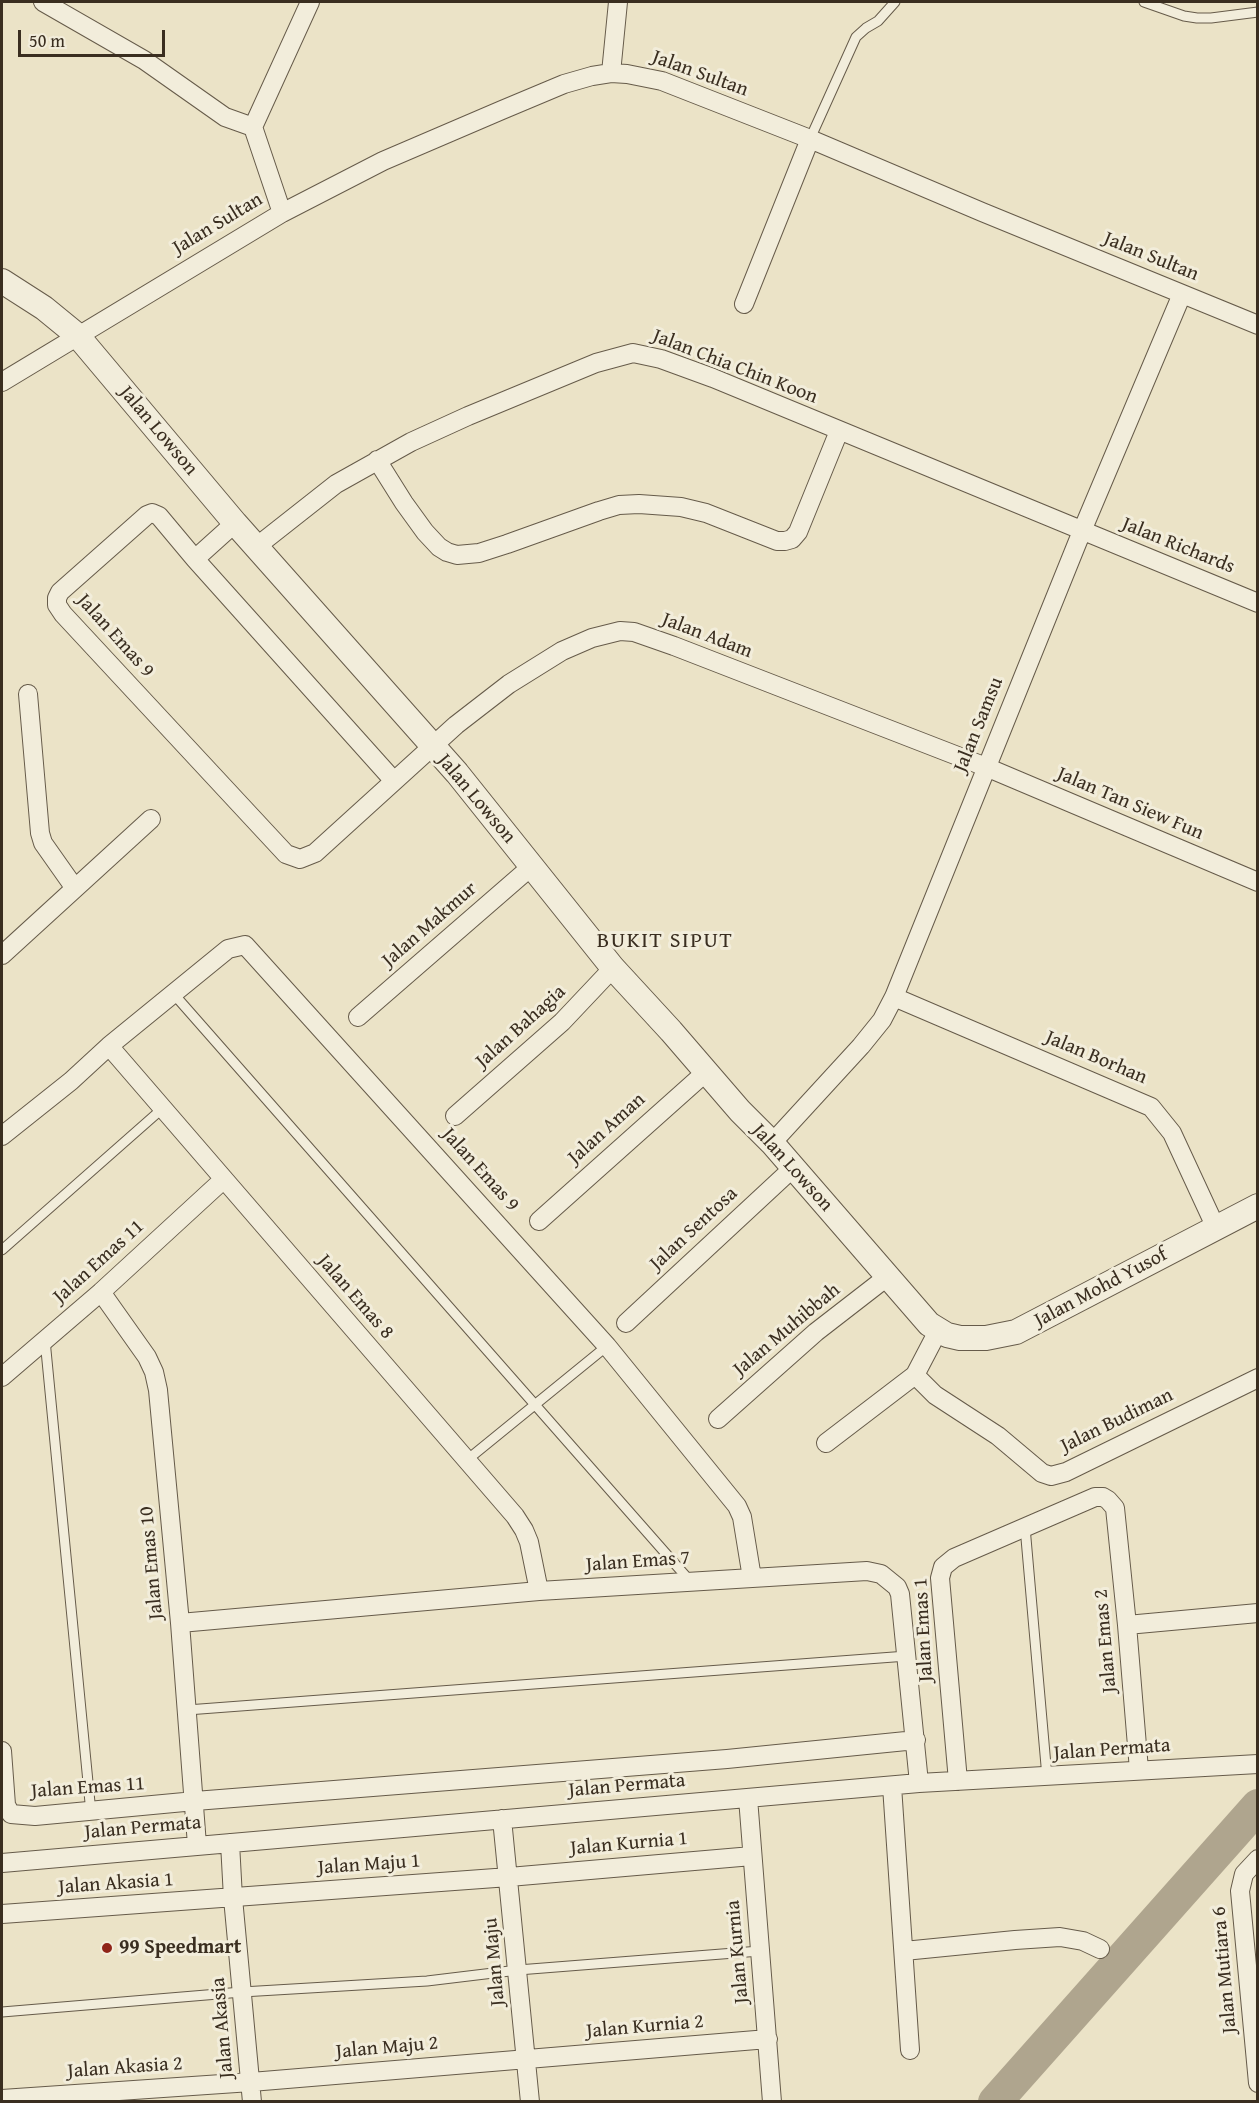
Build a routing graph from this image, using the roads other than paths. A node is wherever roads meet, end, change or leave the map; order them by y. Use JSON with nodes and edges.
{"nodes":[{"id":1,"x":43,"y":2,"type":"edge"},
{"id":2,"x":310,"y":2,"type":"edge"},
{"id":3,"x":618,"y":2,"type":"edge"},
{"id":4,"x":895,"y":2,"type":"edge"},
{"id":5,"x":1144,"y":2,"type":"edge"},
{"id":6,"x":1257,"y":12,"type":"edge"},
{"id":7,"x":611,"y":73,"type":"junction"},
{"id":8,"x":253,"y":127,"type":"junction"},
{"id":9,"x":810,"y":139,"type":"junction"},
{"id":10,"x":282,"y":213,"type":"junction"},
{"id":11,"x":2,"y":281,"type":"edge"},
{"id":12,"x":1182,"y":294,"type":"junction"},
{"id":13,"x":744,"y":304,"type":"dead end"},
{"id":14,"x":1257,"y":325,"type":"edge"},
{"id":15,"x":77,"y":335,"type":"junction"},
{"id":16,"x":2,"y":382,"type":"edge"},
{"id":17,"x":839,"y":431,"type":"junction"},
{"id":18,"x":376,"y":460,"type":"junction"},
{"id":19,"x":235,"y":523,"type":"junction"},
{"id":20,"x":1082,"y":531,"type":"junction"},
{"id":21,"x":256,"y":547,"type":"junction"},
{"id":22,"x":195,"y":559,"type":"junction"},
{"id":23,"x":1257,"y":603,"type":"edge"},
{"id":24,"x":28,"y":694,"type":"dead end"},
{"id":25,"x":433,"y":746,"type":"junction"},
{"id":26,"x":986,"y":767,"type":"junction"},
{"id":27,"x":394,"y":781,"type":"junction"},
{"id":28,"x":151,"y":819,"type":"dead end"},
{"id":29,"x":532,"y":866,"type":"junction"},
{"id":30,"x":1257,"y":882,"type":"edge"},
{"id":31,"x":74,"y":887,"type":"junction"},
{"id":32,"x":2,"y":955,"type":"edge"},
{"id":33,"x":613,"y":968,"type":"junction"},
{"id":34,"x":172,"y":992,"type":"junction"},
{"id":35,"x":894,"y":997,"type":"junction"},
{"id":36,"x":358,"y":1017,"type":"dead end"},
{"id":37,"x":109,"y":1046,"type":"junction"},
{"id":38,"x":706,"y":1072,"type":"junction"},
{"id":39,"x":163,"y":1108,"type":"junction"},
{"id":40,"x":455,"y":1116,"type":"dead end"},
{"id":41,"x":2,"y":1136,"type":"edge"},
{"id":42,"x":772,"y":1143,"type":"junction"},
{"id":43,"x":793,"y":1168,"type":"junction"},
{"id":44,"x":224,"y":1179,"type":"junction"},
{"id":45,"x":1257,"y":1206,"type":"edge"},
{"id":46,"x":539,"y":1221,"type":"dead end"},
{"id":47,"x":1216,"y":1228,"type":"junction"},
{"id":48,"x":2,"y":1250,"type":"edge"},
{"id":49,"x":887,"y":1276,"type":"junction"},
{"id":50,"x":101,"y":1292,"type":"junction"},
{"id":51,"x":626,"y":1323,"type":"dead end"},
{"id":52,"x":938,"y":1331,"type":"junction"},
{"id":53,"x":45,"y":1340,"type":"junction"},
{"id":54,"x":607,"y":1346,"type":"junction"},
{"id":55,"x":915,"y":1375,"type":"junction"},
{"id":56,"x":2,"y":1377,"type":"edge"},
{"id":57,"x":1257,"y":1378,"type":"edge"},
{"id":58,"x":535,"y":1403,"type":"junction"},
{"id":59,"x":718,"y":1419,"type":"dead end"},
{"id":60,"x":826,"y":1443,"type":"dead end"},
{"id":61,"x":467,"y":1460,"type":"junction"},
{"id":62,"x":1115,"y":1508,"type":"joint"},
{"id":63,"x":1025,"y":1527,"type":"junction"},
{"id":64,"x":752,"y":1578,"type":"junction"},
{"id":65,"x":690,"y":1582,"type":"junction"},
{"id":66,"x":539,"y":1591,"type":"junction"},
{"id":67,"x":1257,"y":1613,"type":"edge"},
{"id":68,"x":180,"y":1623,"type":"junction"},
{"id":69,"x":1127,"y":1625,"type":"junction"},
{"id":70,"x":906,"y":1656,"type":"junction"},
{"id":71,"x":188,"y":1710,"type":"junction"},
{"id":72,"x":916,"y":1740,"type":"junction"},
{"id":73,"x":2,"y":1751,"type":"edge"},
{"id":74,"x":1257,"y":1764,"type":"edge"},
{"id":75,"x":1139,"y":1770,"type":"junction"},
{"id":76,"x":1047,"y":1777,"type":"junction"},
{"id":77,"x":958,"y":1781,"type":"junction"},
{"id":78,"x":919,"y":1784,"type":"junction"},
{"id":79,"x":892,"y":1786,"type":"junction"},
{"id":80,"x":748,"y":1798,"type":"junction"},
{"id":81,"x":195,"y":1801,"type":"junction"},
{"id":82,"x":92,"y":1812,"type":"junction"},
{"id":83,"x":502,"y":1819,"type":"junction"},
{"id":84,"x":230,"y":1843,"type":"junction"},
{"id":85,"x":197,"y":1845,"type":"junction"},
{"id":86,"x":753,"y":1856,"type":"junction"},
{"id":87,"x":1257,"y":1859,"type":"edge"},
{"id":88,"x":2,"y":1863,"type":"edge"},
{"id":89,"x":509,"y":1877,"type":"junction"},
{"id":90,"x":233,"y":1898,"type":"junction"},
{"id":91,"x":2,"y":1914,"type":"edge"},
{"id":92,"x":1100,"y":1949,"type":"dead end"},
{"id":93,"x":760,"y":1951,"type":"junction"},
{"id":94,"x":904,"y":1951,"type":"junction"},
{"id":95,"x":518,"y":1970,"type":"junction"},
{"id":96,"x":242,"y":1992,"type":"junction"},
{"id":97,"x":2,"y":2012,"type":"edge"},
{"id":98,"x":768,"y":2039,"type":"junction"},
{"id":99,"x":910,"y":2050,"type":"dead end"},
{"id":100,"x":526,"y":2060,"type":"junction"},
{"id":101,"x":251,"y":2082,"type":"junction"},
{"id":102,"x":1257,"y":2083,"type":"edge"},
{"id":103,"x":2,"y":2099,"type":"edge"},
{"id":104,"x":252,"y":2102,"type":"edge"},
{"id":105,"x":530,"y":2102,"type":"edge"},
{"id":106,"x":772,"y":2102,"type":"edge"}],
"edges":[{"from":1,"to":8,"type":"street"},
{"from":2,"to":8,"type":"street"},
{"from":3,"to":7,"type":"street"},
{"from":4,"to":9,"type":"lane"},
{"from":5,"to":6,"type":"lane"},
{"from":7,"to":9,"type":"street","name":"Jalan Sultan"},
{"from":7,"to":10,"type":"street","name":"Jalan Sultan"},
{"from":8,"to":10,"type":"street"},
{"from":9,"to":12,"type":"street","name":"Jalan Sultan"},
{"from":9,"to":13,"type":"street"},
{"from":10,"to":15,"type":"street","name":"Jalan Sultan"},
{"from":11,"to":15,"type":"street","name":"Jalan Lowson"},
{"from":12,"to":14,"type":"street","name":"Jalan Sultan"},
{"from":12,"to":20,"type":"street","name":"Jalan Samsu"},
{"from":15,"to":16,"type":"street","name":"Jalan Sultan"},
{"from":15,"to":19,"type":"street","name":"Jalan Lowson"},
{"from":17,"to":18,"type":"street","name":"Jalan Chia Chin Koon"},
{"from":17,"to":18,"type":"street"},
{"from":17,"to":20,"type":"street","name":"Jalan Chia Chin Koon"},
{"from":18,"to":21,"type":"street","name":"Jalan Chia Chin Koon"},
{"from":19,"to":21,"type":"street","name":"Jalan Lowson"},
{"from":19,"to":22,"type":"street"},
{"from":20,"to":23,"type":"street","name":"Jalan Richards"},
{"from":20,"to":26,"type":"street","name":"Jalan Samsu"},
{"from":21,"to":25,"type":"street","name":"Jalan Lowson"},
{"from":22,"to":27,"type":"street","name":"Jalan Emas 9"},
{"from":22,"to":27,"type":"street","name":"Jalan Emas 9"},
{"from":24,"to":31,"type":"street"},
{"from":25,"to":26,"type":"street","name":"Jalan Adam"},
{"from":25,"to":27,"type":"street","name":"Jalan Emas 9"},
{"from":25,"to":29,"type":"street","name":"Jalan Lowson"},
{"from":26,"to":30,"type":"street","name":"Jalan Tan Siew Fun"},
{"from":26,"to":35,"type":"street","name":"Jalan Samsu"},
{"from":28,"to":31,"type":"street"},
{"from":29,"to":33,"type":"street","name":"Jalan Lowson"},
{"from":29,"to":36,"type":"street","name":"Jalan Makmur"},
{"from":31,"to":32,"type":"street"},
{"from":33,"to":38,"type":"street","name":"Jalan Lowson"},
{"from":33,"to":40,"type":"street","name":"Jalan Bahagia"},
{"from":34,"to":37,"type":"street","name":"Jalan Emas 9"},
{"from":34,"to":54,"type":"street","name":"Jalan Emas 9"},
{"from":34,"to":58,"type":"lane"},
{"from":35,"to":42,"type":"street","name":"Jalan Samsu"},
{"from":35,"to":47,"type":"street","name":"Jalan Borhan"},
{"from":37,"to":39,"type":"street","name":"Jalan Emas 8"},
{"from":37,"to":41,"type":"street","name":"Jalan Emas 9"},
{"from":38,"to":42,"type":"street","name":"Jalan Lowson"},
{"from":38,"to":46,"type":"street","name":"Jalan Aman"},
{"from":39,"to":44,"type":"street","name":"Jalan Emas 8"},
{"from":39,"to":48,"type":"lane"},
{"from":42,"to":43,"type":"street","name":"Jalan Lowson"},
{"from":43,"to":49,"type":"street","name":"Jalan Lowson"},
{"from":43,"to":51,"type":"street","name":"Jalan Sentosa"},
{"from":44,"to":50,"type":"street","name":"Jalan Emas 11"},
{"from":44,"to":61,"type":"street","name":"Jalan Emas 8"},
{"from":45,"to":47,"type":"street","name":"Jalan Mohd Yusof"},
{"from":47,"to":52,"type":"street","name":"Jalan Mohd Yusof"},
{"from":49,"to":52,"type":"street","name":"Jalan Lowson"},
{"from":49,"to":59,"type":"street","name":"Jalan Muhibbah"},
{"from":50,"to":53,"type":"street","name":"Jalan Emas 11"},
{"from":50,"to":68,"type":"street","name":"Jalan Emas 10"},
{"from":52,"to":55,"type":"street"},
{"from":53,"to":56,"type":"street","name":"Jalan Emas 11"},
{"from":53,"to":82,"type":"lane"},
{"from":54,"to":58,"type":"lane"},
{"from":54,"to":64,"type":"street","name":"Jalan Emas 9"},
{"from":55,"to":57,"type":"street","name":"Jalan Budiman"},
{"from":55,"to":60,"type":"street"},
{"from":58,"to":61,"type":"lane"},
{"from":58,"to":65,"type":"lane"},
{"from":61,"to":66,"type":"street","name":"Jalan Emas 8"},
{"from":62,"to":63,"type":"street","name":"Jalan Emas 1"},
{"from":62,"to":69,"type":"street","name":"Jalan Emas 2"},
{"from":63,"to":76,"type":"lane"},
{"from":63,"to":77,"type":"street","name":"Jalan Emas 1"},
{"from":64,"to":65,"type":"street","name":"Jalan Emas 7"},
{"from":64,"to":70,"type":"street","name":"Jalan Emas 7"},
{"from":65,"to":66,"type":"street","name":"Jalan Emas 7"},
{"from":66,"to":68,"type":"street","name":"Jalan Emas 7"},
{"from":67,"to":69,"type":"street"},
{"from":68,"to":71,"type":"street","name":"Jalan Emas 10"},
{"from":69,"to":75,"type":"street","name":"Jalan Emas 2"},
{"from":70,"to":71,"type":"lane"},
{"from":70,"to":72,"type":"street","name":"Jalan Emas 7"},
{"from":71,"to":81,"type":"street","name":"Jalan Emas 10"},
{"from":72,"to":78,"type":"street","name":"Jalan Emas 7"},
{"from":72,"to":81,"type":"street","name":"Jalan Emas 11"},
{"from":73,"to":82,"type":"street","name":"Jalan Emas 11"},
{"from":74,"to":75,"type":"street","name":"Jalan Permata"},
{"from":75,"to":76,"type":"street","name":"Jalan Permata"},
{"from":76,"to":77,"type":"street","name":"Jalan Permata"},
{"from":77,"to":78,"type":"street","name":"Jalan Permata"},
{"from":78,"to":79,"type":"street","name":"Jalan Permata"},
{"from":79,"to":80,"type":"street","name":"Jalan Permata"},
{"from":79,"to":94,"type":"street"},
{"from":80,"to":83,"type":"street","name":"Jalan Permata"},
{"from":80,"to":86,"type":"street","name":"Jalan Kurnia"},
{"from":81,"to":82,"type":"street","name":"Jalan Emas 11"},
{"from":81,"to":85,"type":"street","name":"Jalan Emas 10"},
{"from":83,"to":84,"type":"street","name":"Jalan Permata"},
{"from":83,"to":89,"type":"street","name":"Jalan Maju"},
{"from":84,"to":85,"type":"street","name":"Jalan Permata"},
{"from":84,"to":90,"type":"street","name":"Jalan Akasia"},
{"from":85,"to":88,"type":"street","name":"Jalan Permata"},
{"from":86,"to":89,"type":"street","name":"Jalan Kurnia 1"},
{"from":86,"to":93,"type":"street","name":"Jalan Kurnia"},
{"from":87,"to":102,"type":"street","name":"Jalan Mutiara 6"},
{"from":89,"to":90,"type":"street","name":"Jalan Maju 1"},
{"from":89,"to":95,"type":"street","name":"Jalan Maju"},
{"from":90,"to":91,"type":"street","name":"Jalan Akasia 1"},
{"from":90,"to":96,"type":"street","name":"Jalan Akasia"},
{"from":92,"to":94,"type":"street"},
{"from":93,"to":95,"type":"lane"},
{"from":93,"to":98,"type":"street","name":"Jalan Kurnia"},
{"from":94,"to":99,"type":"street"},
{"from":95,"to":96,"type":"lane"},
{"from":95,"to":100,"type":"street","name":"Jalan Maju"},
{"from":96,"to":97,"type":"lane"},
{"from":96,"to":101,"type":"street","name":"Jalan Akasia"},
{"from":98,"to":100,"type":"street","name":"Jalan Kurnia 2"},
{"from":98,"to":106,"type":"street","name":"Jalan Kurnia"},
{"from":100,"to":101,"type":"street","name":"Jalan Maju 2"},
{"from":100,"to":105,"type":"street","name":"Jalan Maju"},
{"from":101,"to":103,"type":"street","name":"Jalan Akasia 2"},
{"from":101,"to":104,"type":"street","name":"Jalan Akasia"}]}
